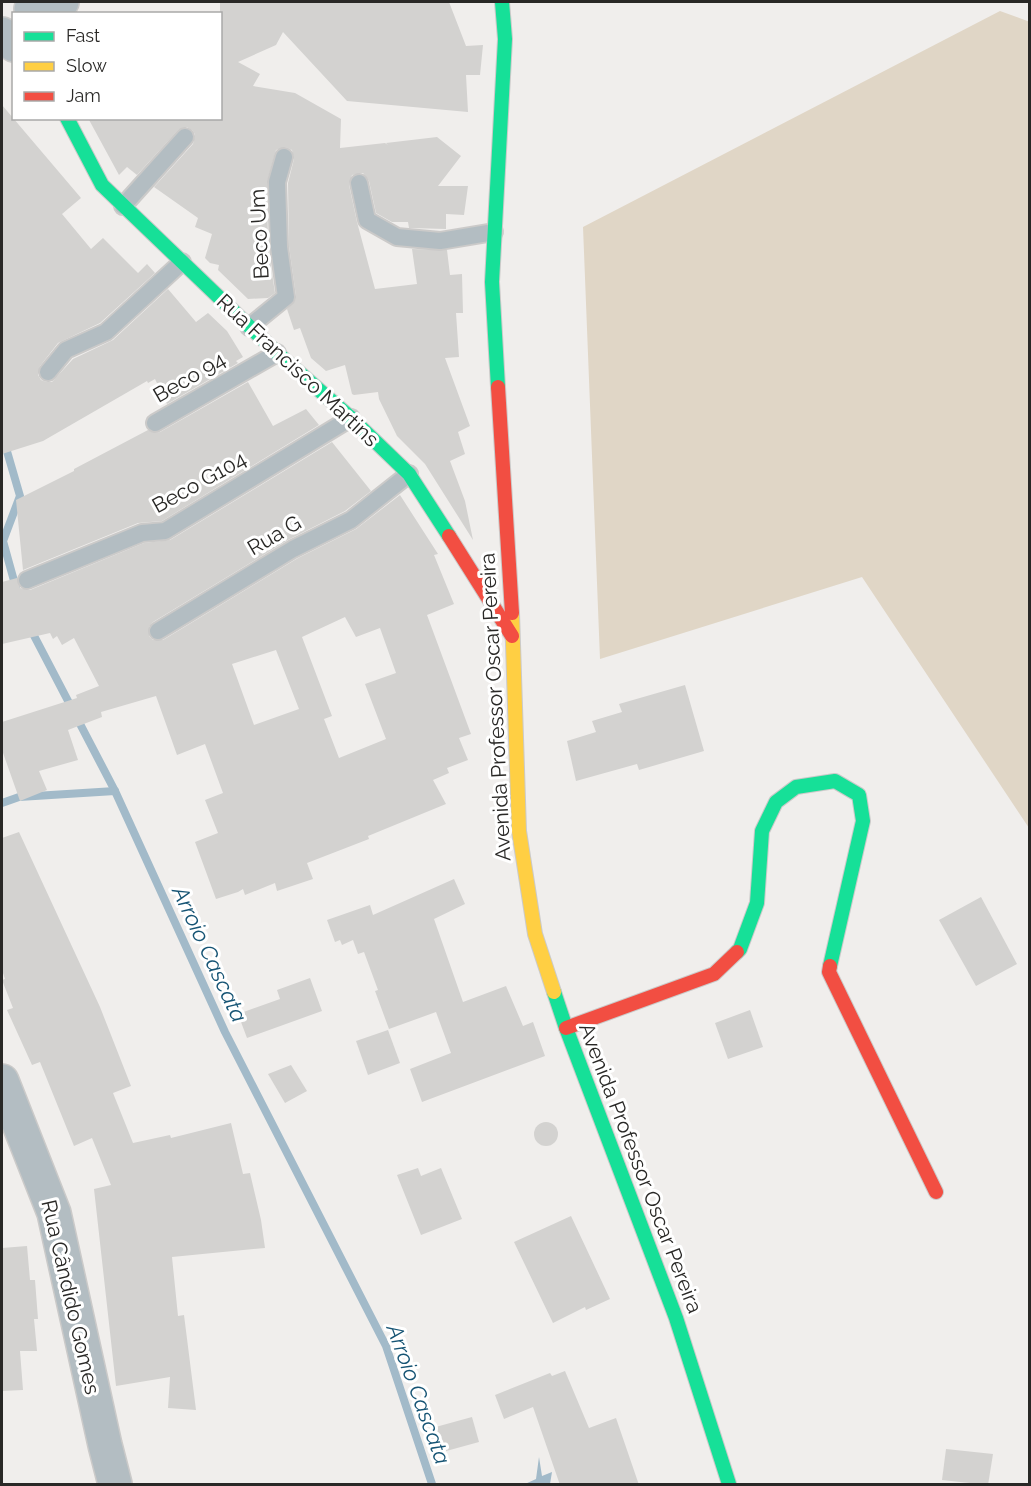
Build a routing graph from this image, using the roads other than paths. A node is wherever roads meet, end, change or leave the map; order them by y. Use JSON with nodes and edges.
{"nodes":[{"id":1,"x":62,"y":2,"type":"edge"},
{"id":2,"x":502,"y":2,"type":"edge"},
{"id":3,"x":30,"y":8,"type":"edge"},
{"id":4,"x":68,"y":120,"type":"edge"},
{"id":5,"x":185,"y":137,"type":"dead end"},
{"id":6,"x":284,"y":158,"type":"dead end"},
{"id":7,"x":359,"y":183,"type":"dead end"},
{"id":8,"x":123,"y":206,"type":"junction"},
{"id":9,"x":494,"y":232,"type":"junction"},
{"id":10,"x":182,"y":262,"type":"junction"},
{"id":11,"x":249,"y":327,"type":"junction"},
{"id":12,"x":277,"y":353,"type":"junction"},
{"id":13,"x":48,"y":372,"type":"dead end"},
{"id":14,"x":351,"y":418,"type":"junction"},
{"id":15,"x":155,"y":423,"type":"dead end"},
{"id":16,"x":409,"y":474,"type":"junction"},
{"id":17,"x":27,"y":580,"type":"dead end"},
{"id":18,"x":158,"y":631,"type":"dead end"},
{"id":19,"x":513,"y":637,"type":"junction"},
{"id":20,"x":566,"y":1029,"type":"junction"},
{"id":21,"x":2,"y":1081,"type":"edge"},
{"id":22,"x":936,"y":1192,"type":"dead end"},
{"id":23,"x":115,"y":1485,"type":"edge"},
{"id":24,"x":729,"y":1485,"type":"edge"}],
"edges":[{"from":1,"to":3,"type":"street"},
{"from":2,"to":9,"type":"street","name":"Avenida Professor Oscar Pereira"},
{"from":4,"to":8,"type":"street","name":"Rua Francisco Martins"},
{"from":5,"to":8,"type":"lane"},
{"from":6,"to":11,"type":"lane","name":"Beco Um"},
{"from":7,"to":9,"type":"lane"},
{"from":8,"to":10,"type":"street","name":"Rua Francisco Martins"},
{"from":9,"to":19,"type":"street","name":"Avenida Professor Oscar Pereira"},
{"from":10,"to":11,"type":"street","name":"Rua Francisco Martins"},
{"from":10,"to":13,"type":"lane"},
{"from":11,"to":12,"type":"street","name":"Rua Francisco Martins"},
{"from":12,"to":14,"type":"street","name":"Rua Francisco Martins"},
{"from":12,"to":15,"type":"lane","name":"Beco 94"},
{"from":14,"to":16,"type":"street","name":"Rua Francisco Martins"},
{"from":14,"to":17,"type":"lane","name":"Beco G104"},
{"from":16,"to":18,"type":"lane","name":"Rua G"},
{"from":16,"to":19,"type":"street","name":"Rua Francisco Martins"},
{"from":19,"to":20,"type":"street","name":"Avenida Professor Oscar Pereira"},
{"from":20,"to":22,"type":"street"},
{"from":20,"to":24,"type":"street","name":"Avenida Professor Oscar Pereira"},
{"from":21,"to":23,"type":"street","name":"Rua Cândido Gomes"}]}
